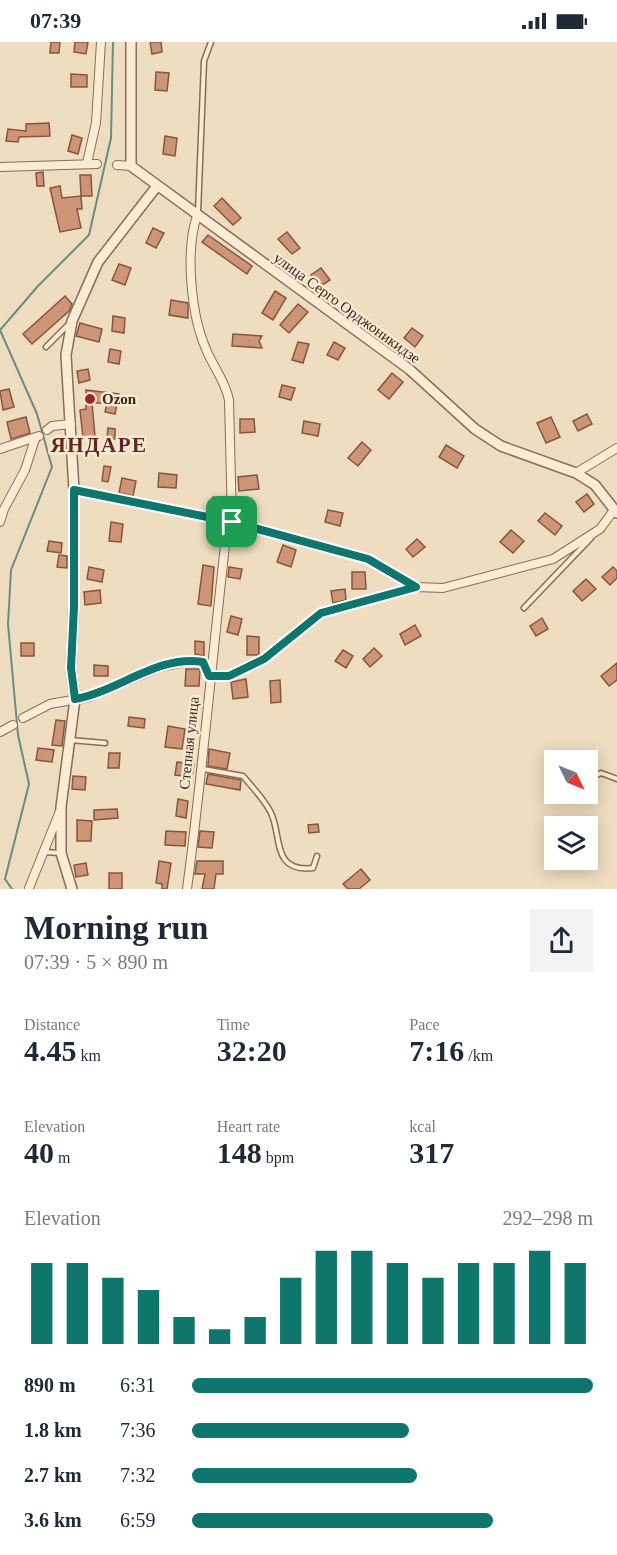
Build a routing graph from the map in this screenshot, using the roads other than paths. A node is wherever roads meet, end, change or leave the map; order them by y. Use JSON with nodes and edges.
{"nodes":[{"id":1,"x":100,"y":42,"type":"edge"},
{"id":2,"x":131,"y":42,"type":"edge"},
{"id":3,"x":211,"y":42,"type":"edge"},
{"id":4,"x":87,"y":163,"type":"junction"},
{"id":5,"x":97,"y":164,"type":"dead end"},
{"id":6,"x":117,"y":165,"type":"dead end"},
{"id":7,"x":0,"y":166,"type":"edge"},
{"id":8,"x":131,"y":166,"type":"junction"},
{"id":9,"x":157,"y":186,"type":"junction"},
{"id":10,"x":197,"y":216,"type":"junction"},
{"id":11,"x":72,"y":321,"type":"junction"},
{"id":12,"x":46,"y":347,"type":"dead end"},
{"id":13,"x":71,"y":424,"type":"junction"},
{"id":14,"x":47,"y":430,"type":"dead end"},
{"id":15,"x":617,"y":448,"type":"edge"},
{"id":16,"x":0,"y":449,"type":"edge"},
{"id":17,"x":576,"y":473,"type":"junction"},
{"id":18,"x":74,"y":490,"type":"junction"},
{"id":19,"x":616,"y":511,"type":"edge"},
{"id":20,"x":0,"y":522,"type":"edge"},
{"id":21,"x":232,"y":522,"type":"junction"},
{"id":22,"x":600,"y":529,"type":"junction"},
{"id":23,"x":416,"y":587,"type":"junction"},
{"id":24,"x":524,"y":608,"type":"dead end"},
{"id":25,"x":209,"y":676,"type":"junction"},
{"id":26,"x":75,"y":699,"type":"junction"},
{"id":27,"x":23,"y":718,"type":"dead end"},
{"id":28,"x":13,"y":725,"type":"dead end"},
{"id":29,"x":0,"y":732,"type":"edge"},
{"id":30,"x":70,"y":740,"type":"junction"},
{"id":31,"x":105,"y":743,"type":"dead end"},
{"id":32,"x":203,"y":769,"type":"junction"},
{"id":33,"x":598,"y":775,"type":"edge"},
{"id":34,"x":617,"y":779,"type":"edge"},
{"id":35,"x":62,"y":807,"type":"junction"},
{"id":36,"x":43,"y":852,"type":"junction"},
{"id":37,"x":62,"y":853,"type":"junction"},
{"id":38,"x":317,"y":856,"type":"dead end"},
{"id":39,"x":29,"y":888,"type":"edge"},
{"id":40,"x":72,"y":889,"type":"edge"},
{"id":41,"x":187,"y":889,"type":"edge"}],
"edges":[{"from":1,"to":4,"type":"street"},
{"from":2,"to":8,"type":"street"},
{"from":3,"to":10,"type":"lane"},
{"from":4,"to":5,"type":"street"},
{"from":4,"to":7,"type":"street"},
{"from":6,"to":8,"type":"street"},
{"from":8,"to":9,"type":"street","name":"улица Серго Орджоникидзе"},
{"from":9,"to":10,"type":"street","name":"улица Серго Орджоникидзе"},
{"from":9,"to":11,"type":"street"},
{"from":10,"to":17,"type":"street","name":"улица Серго Орджоникидзе"},
{"from":10,"to":21,"type":"street","name":"Степная улица"},
{"from":11,"to":12,"type":"lane"},
{"from":11,"to":13,"type":"street"},
{"from":13,"to":14,"type":"street"},
{"from":13,"to":18,"type":"street"},
{"from":15,"to":17,"type":"street"},
{"from":16,"to":20,"type":"street"},
{"from":17,"to":19,"type":"street","name":"улица Серго Орджоникидзе"},
{"from":18,"to":21,"type":"street"},
{"from":18,"to":26,"type":"street"},
{"from":19,"to":22,"type":"street"},
{"from":21,"to":23,"type":"street"},
{"from":21,"to":25,"type":"street","name":"Степная улица"},
{"from":22,"to":23,"type":"street"},
{"from":22,"to":24,"type":"lane"},
{"from":23,"to":25,"type":"street"},
{"from":25,"to":26,"type":"street"},
{"from":25,"to":32,"type":"street","name":"Степная улица"},
{"from":26,"to":27,"type":"street"},
{"from":26,"to":30,"type":"street"},
{"from":28,"to":29,"type":"street"},
{"from":30,"to":31,"type":"lane"},
{"from":30,"to":35,"type":"street"},
{"from":32,"to":38,"type":"lane"},
{"from":32,"to":41,"type":"street","name":"Степная улица"},
{"from":33,"to":34,"type":"lane"},
{"from":35,"to":36,"type":"street"},
{"from":35,"to":37,"type":"street"},
{"from":36,"to":37,"type":"lane"},
{"from":36,"to":39,"type":"street"},
{"from":37,"to":40,"type":"street"}]}
